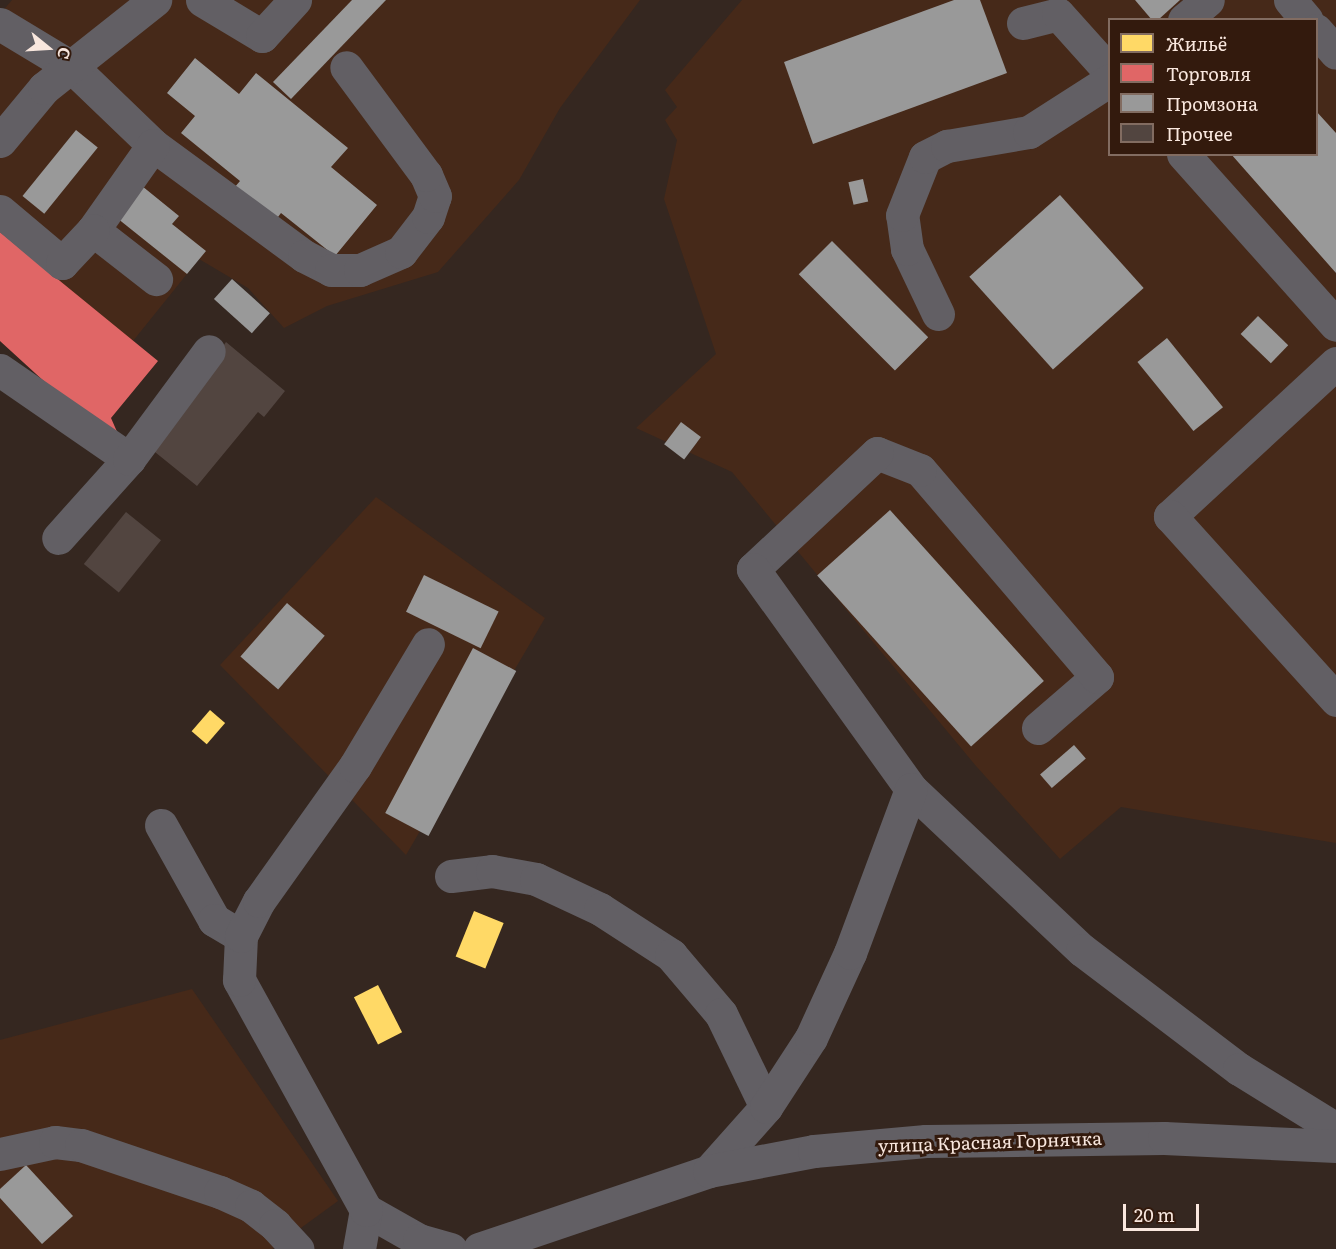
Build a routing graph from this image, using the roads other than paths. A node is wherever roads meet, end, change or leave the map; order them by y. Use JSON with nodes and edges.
{"nodes":[{"id":1,"x":155,"y":0,"type":"edge"},
{"id":2,"x":202,"y":0,"type":"edge"},
{"id":3,"x":295,"y":0,"type":"edge"},
{"id":4,"x":1208,"y":0,"type":"edge"},
{"id":5,"x":1290,"y":0,"type":"edge"},
{"id":6,"x":1186,"y":18,"type":"edge"},
{"id":7,"x":1305,"y":18,"type":"edge"},
{"id":8,"x":1023,"y":23,"type":"dead end"},
{"id":9,"x":0,"y":24,"type":"edge"},
{"id":10,"x":1318,"y":31,"type":"edge"},
{"id":11,"x":1336,"y":53,"type":"edge"},
{"id":12,"x":346,"y":67,"type":"dead end"},
{"id":13,"x":73,"y":68,"type":"junction"},
{"id":14,"x":1108,"y":70,"type":"edge"},
{"id":15,"x":1108,"y":81,"type":"edge"},
{"id":16,"x":0,"y":141,"type":"edge"},
{"id":17,"x":153,"y":145,"type":"junction"},
{"id":18,"x":1185,"y":156,"type":"edge"},
{"id":19,"x":0,"y":211,"type":"edge"},
{"id":20,"x":93,"y":230,"type":"junction"},
{"id":21,"x":156,"y":279,"type":"dead end"},
{"id":22,"x":938,"y":314,"type":"dead end"},
{"id":23,"x":1336,"y":325,"type":"edge"},
{"id":24,"x":209,"y":351,"type":"dead end"},
{"id":25,"x":1336,"y":363,"type":"edge"},
{"id":26,"x":0,"y":370,"type":"edge"},
{"id":27,"x":129,"y":459,"type":"junction"},
{"id":28,"x":58,"y":538,"type":"dead end"},
{"id":29,"x":428,"y":644,"type":"dead end"},
{"id":30,"x":1336,"y":699,"type":"edge"},
{"id":31,"x":1038,"y":728,"type":"dead end"},
{"id":32,"x":911,"y":789,"type":"junction"},
{"id":33,"x":160,"y":825,"type":"dead end"},
{"id":34,"x":451,"y":876,"type":"dead end"},
{"id":35,"x":241,"y":936,"type":"junction"},
{"id":36,"x":766,"y":1107,"type":"junction"},
{"id":37,"x":1336,"y":1129,"type":"edge"},
{"id":38,"x":1336,"y":1146,"type":"edge"},
{"id":39,"x":0,"y":1154,"type":"edge"},
{"id":40,"x":709,"y":1171,"type":"junction"},
{"id":41,"x":366,"y":1210,"type":"junction"},
{"id":42,"x":297,"y":1249,"type":"edge"},
{"id":43,"x":359,"y":1249,"type":"edge"},
{"id":44,"x":452,"y":1249,"type":"edge"},
{"id":45,"x":479,"y":1249,"type":"edge"}],
"edges":[{"from":1,"to":13,"type":"street"},
{"from":2,"to":3,"type":"street"},
{"from":4,"to":6,"type":"street"},
{"from":5,"to":7,"type":"street"},
{"from":8,"to":14,"type":"street"},
{"from":9,"to":13,"type":"street"},
{"from":10,"to":11,"type":"street"},
{"from":12,"to":17,"type":"street"},
{"from":13,"to":16,"type":"street"},
{"from":13,"to":17,"type":"street"},
{"from":15,"to":22,"type":"street"},
{"from":17,"to":20,"type":"street"},
{"from":18,"to":23,"type":"street"},
{"from":19,"to":20,"type":"street"},
{"from":20,"to":21,"type":"street"},
{"from":24,"to":27,"type":"street"},
{"from":25,"to":30,"type":"street"},
{"from":26,"to":27,"type":"street"},
{"from":27,"to":28,"type":"street"},
{"from":29,"to":35,"type":"street"},
{"from":31,"to":32,"type":"street"},
{"from":32,"to":36,"type":"street"},
{"from":32,"to":37,"type":"street"},
{"from":33,"to":35,"type":"street"},
{"from":34,"to":36,"type":"street"},
{"from":35,"to":41,"type":"street"},
{"from":36,"to":40,"type":"street"},
{"from":38,"to":40,"type":"street","name":"улица Красная Горнячка"},
{"from":39,"to":42,"type":"street"},
{"from":40,"to":45,"type":"street","name":"улица Красная Горнячка"},
{"from":41,"to":43,"type":"street"},
{"from":41,"to":44,"type":"street"}]}
